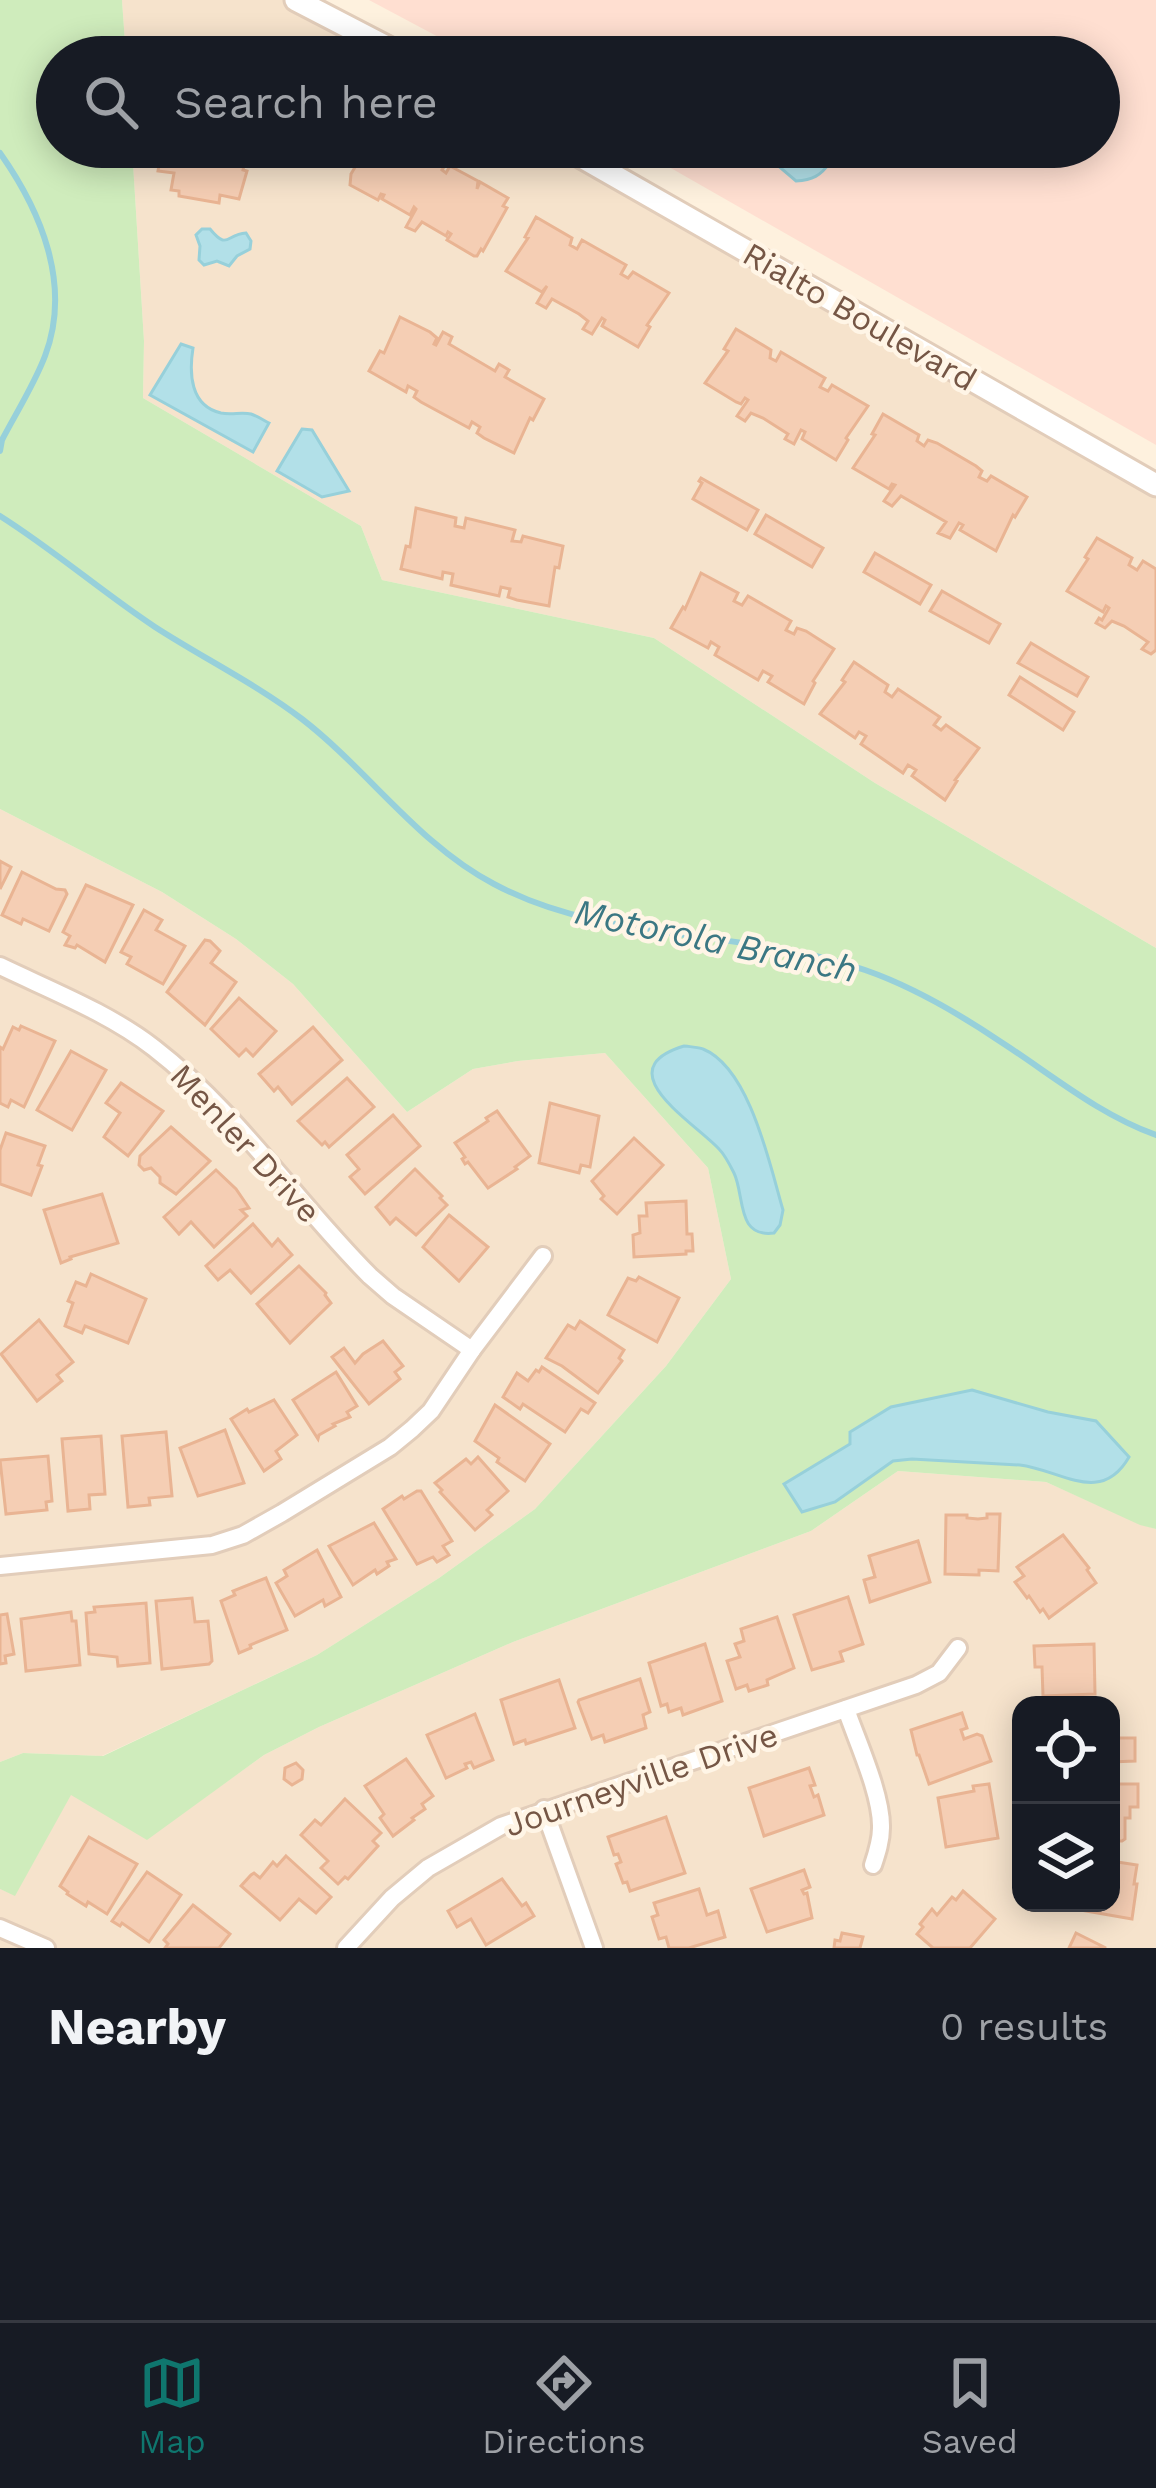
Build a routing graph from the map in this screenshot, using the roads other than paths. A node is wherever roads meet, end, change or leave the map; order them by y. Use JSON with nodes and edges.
{"nodes":[{"id":1,"x":296,"y":0,"type":"edge"},
{"id":2,"x":365,"y":36,"type":"edge"},
{"id":3,"x":601,"y":168,"type":"edge"},
{"id":4,"x":1156,"y":485,"type":"edge"},
{"id":5,"x":0,"y":966,"type":"edge"},
{"id":6,"x":542,"y":1256,"type":"dead end"},
{"id":7,"x":472,"y":1350,"type":"junction"},
{"id":8,"x":0,"y":1566,"type":"edge"},
{"id":9,"x":958,"y":1648,"type":"dead end"},
{"id":10,"x":846,"y":1709,"type":"junction"},
{"id":11,"x":544,"y":1809,"type":"junction"},
{"id":12,"x":873,"y":1865,"type":"dead end"},
{"id":13,"x":0,"y":1928,"type":"edge"},
{"id":14,"x":46,"y":1948,"type":"edge"},
{"id":15,"x":346,"y":1948,"type":"edge"},
{"id":16,"x":594,"y":1948,"type":"edge"}],
"edges":[{"from":1,"to":2,"type":"street"},
{"from":3,"to":4,"type":"street","name":"Rialto Boulevard"},
{"from":5,"to":7,"type":"street","name":"Menler Drive"},
{"from":6,"to":7,"type":"street"},
{"from":7,"to":8,"type":"street"},
{"from":9,"to":10,"type":"street","name":"Journeyville Drive"},
{"from":10,"to":11,"type":"street","name":"Journeyville Drive"},
{"from":10,"to":12,"type":"street"},
{"from":11,"to":15,"type":"street","name":"Journeyville Drive"},
{"from":11,"to":16,"type":"street"},
{"from":13,"to":14,"type":"street"}]}
